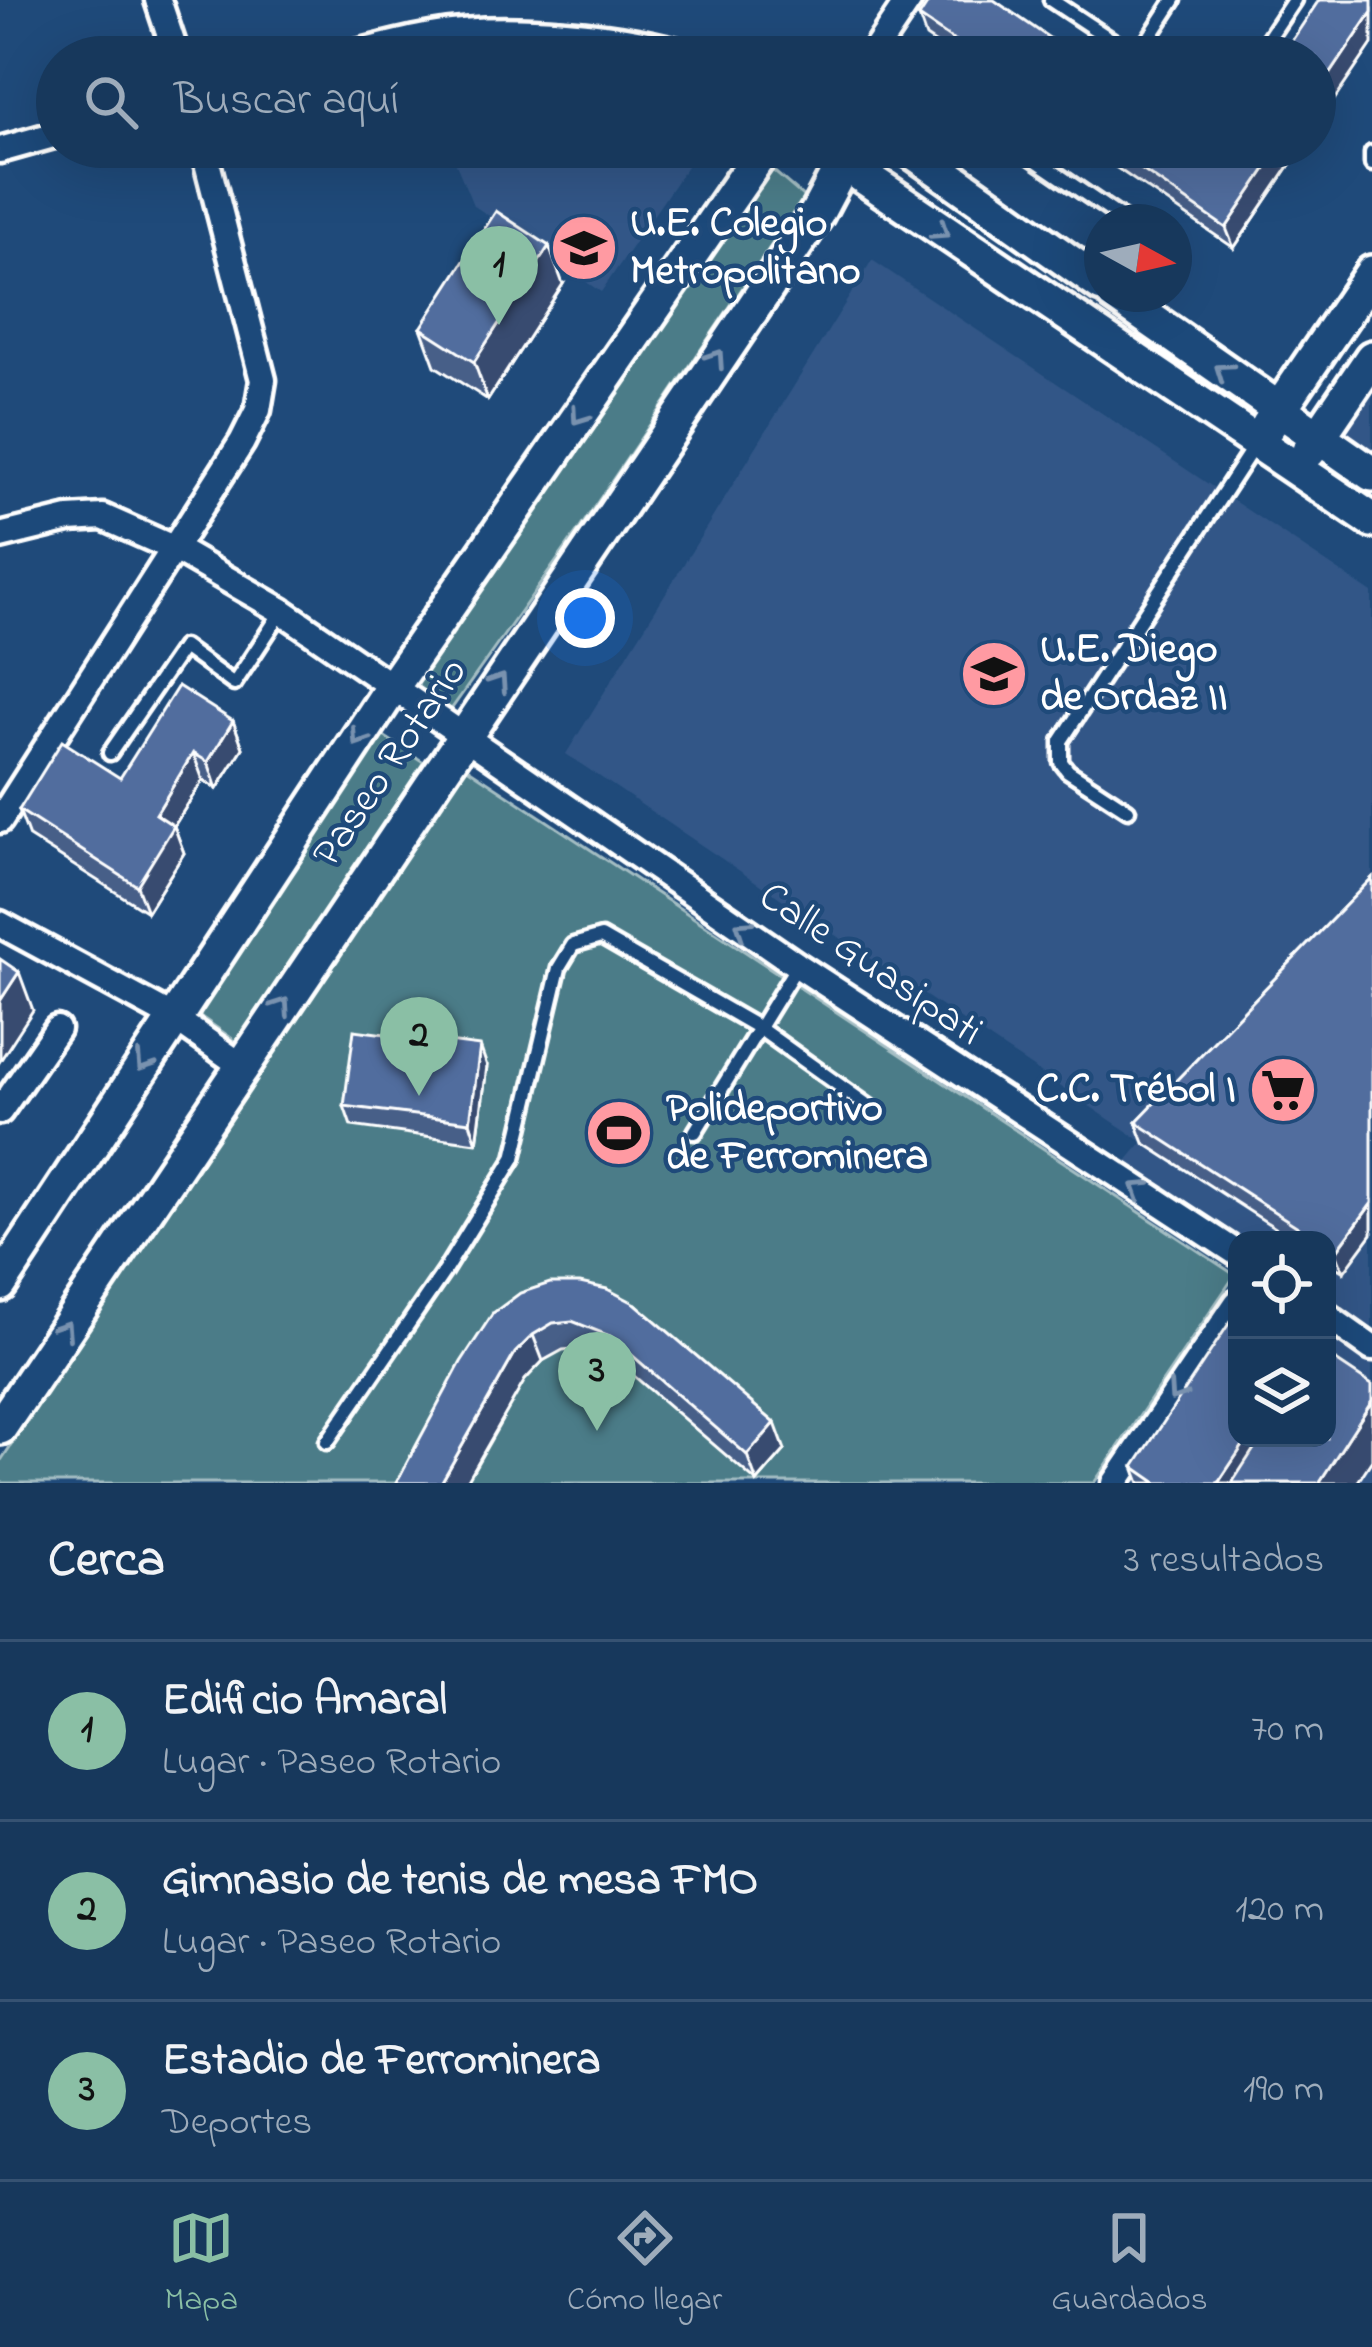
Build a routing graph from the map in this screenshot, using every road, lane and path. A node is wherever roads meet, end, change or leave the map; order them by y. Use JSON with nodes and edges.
{"nodes":[{"id":1,"x":158,"y":0,"type":"edge"},
{"id":2,"x":909,"y":0,"type":"edge"},
{"id":3,"x":1051,"y":0,"type":"edge"},
{"id":4,"x":1174,"y":0,"type":"edge"},
{"id":5,"x":1294,"y":0,"type":"edge"},
{"id":6,"x":169,"y":36,"type":"edge"},
{"id":7,"x":431,"y":36,"type":"edge"},
{"id":8,"x":591,"y":36,"type":"edge"},
{"id":9,"x":884,"y":36,"type":"edge"},
{"id":10,"x":1105,"y":36,"type":"edge"},
{"id":11,"x":1150,"y":36,"type":"edge"},
{"id":12,"x":1270,"y":36,"type":"edge"},
{"id":13,"x":36,"y":140,"type":"edge"},
{"id":14,"x":0,"y":150,"type":"edge"},
{"id":15,"x":1372,"y":153,"type":"edge"},
{"id":16,"x":1372,"y":164,"type":"edge"},
{"id":17,"x":207,"y":168,"type":"edge"},
{"id":18,"x":751,"y":168,"type":"edge"},
{"id":19,"x":834,"y":168,"type":"edge"},
{"id":20,"x":861,"y":168,"type":"edge"},
{"id":21,"x":949,"y":168,"type":"edge"},
{"id":22,"x":1048,"y":168,"type":"edge"},
{"id":23,"x":1100,"y":204,"type":"edge"},
{"id":24,"x":1084,"y":271,"type":"edge"},
{"id":25,"x":1372,"y":273,"type":"edge"},
{"id":26,"x":1147,"y":312,"type":"edge"},
{"id":27,"x":1372,"y":358,"type":"edge"},
{"id":28,"x":1279,"y":410,"type":"junction"},
{"id":29,"x":1319,"y":437,"type":"junction"},
{"id":30,"x":1256,"y":443,"type":"junction"},
{"id":31,"x":1297,"y":469,"type":"junction"},
{"id":32,"x":1372,"y":474,"type":"edge"},
{"id":33,"x":1372,"y":520,"type":"edge"},
{"id":34,"x":0,"y":536,"type":"edge"},
{"id":35,"x":176,"y":549,"type":"junction"},
{"id":36,"x":282,"y":611,"type":"junction"},
{"id":37,"x":393,"y":686,"type":"junction"},
{"id":38,"x":463,"y":736,"type":"junction"},
{"id":39,"x":110,"y":753,"type":"dead end"},
{"id":40,"x":1128,"y":810,"type":"dead end"},
{"id":41,"x":0,"y":820,"type":"edge"},
{"id":42,"x":3,"y":931,"type":"edge"},
{"id":43,"x":797,"y":965,"type":"junction"},
{"id":44,"x":174,"y":1018,"type":"junction"},
{"id":45,"x":759,"y":1028,"type":"junction"},
{"id":46,"x":57,"y":1029,"type":"dead end"},
{"id":47,"x":242,"y":1066,"type":"junction"},
{"id":48,"x":0,"y":1112,"type":"edge"},
{"id":49,"x":878,"y":1113,"type":"dead end"},
{"id":50,"x":695,"y":1132,"type":"dead end"},
{"id":51,"x":1228,"y":1247,"type":"edge"},
{"id":52,"x":0,"y":1284,"type":"edge"},
{"id":53,"x":1228,"y":1316,"type":"edge"},
{"id":54,"x":1336,"y":1322,"type":"edge"},
{"id":55,"x":1371,"y":1344,"type":"edge"},
{"id":56,"x":0,"y":1427,"type":"edge"},
{"id":57,"x":327,"y":1442,"type":"dead end"},
{"id":58,"x":1115,"y":1483,"type":"edge"}],
"edges":[{"from":1,"to":6,"type":"street"},
{"from":2,"to":9,"type":"street"},
{"from":3,"to":10,"type":"lane"},
{"from":4,"to":11,"type":"lane"},
{"from":5,"to":12,"type":"lane"},
{"from":7,"to":8,"type":"street"},
{"from":13,"to":14,"type":"street"},
{"from":15,"to":16,"type":"lane"},
{"from":17,"to":35,"type":"street"},
{"from":18,"to":37,"type":"street","name":"Paseo Rotario","one_way":true},
{"from":38,"to":19,"type":"street","name":"Paseo Rotario","one_way":true},
{"from":20,"to":30,"type":"street","one_way":true},
{"from":21,"to":24,"type":"street"},
{"from":22,"to":23,"type":"lane"},
{"from":25,"to":28,"type":"street"},
{"from":28,"to":26,"type":"street","one_way":true},
{"from":27,"to":29,"type":"street"},
{"from":28,"to":29,"type":"street"},
{"from":28,"to":30,"type":"street"},
{"from":29,"to":31,"type":"street"},
{"from":29,"to":32,"type":"street"},
{"from":30,"to":31,"type":"street"},
{"from":30,"to":40,"type":"lane"},
{"from":31,"to":33,"type":"street"},
{"from":34,"to":35,"type":"street","name":"Calle Guasipati"},
{"from":35,"to":36,"type":"street","name":"Calle Guasipati"},
{"from":35,"to":41,"type":"street"},
{"from":36,"to":37,"type":"street","name":"Calle Guasipati"},
{"from":36,"to":39,"type":"lane"},
{"from":37,"to":38,"type":"street","name":"Calle Guasipati"},
{"from":37,"to":44,"type":"street","name":"Paseo Rotario","one_way":true},
{"from":43,"to":38,"type":"street","name":"Calle Guasipati","one_way":true},
{"from":47,"to":38,"type":"street","name":"Paseo Rotario","one_way":true},
{"from":42,"to":44,"type":"street"},
{"from":43,"to":45,"type":"lane"},
{"from":51,"to":43,"type":"street","name":"Calle Guasipati","one_way":true},
{"from":44,"to":47,"type":"street"},
{"from":44,"to":52,"type":"street","name":"Paseo Rotario","one_way":true},
{"from":45,"to":49,"type":"lane"},
{"from":45,"to":50,"type":"lane"},
{"from":45,"to":57,"type":"lane"},
{"from":46,"to":48,"type":"street"},
{"from":56,"to":47,"type":"street","name":"Paseo Rotario","one_way":true},
{"from":53,"to":58,"type":"street","one_way":true},
{"from":54,"to":55,"type":"street"}]}
